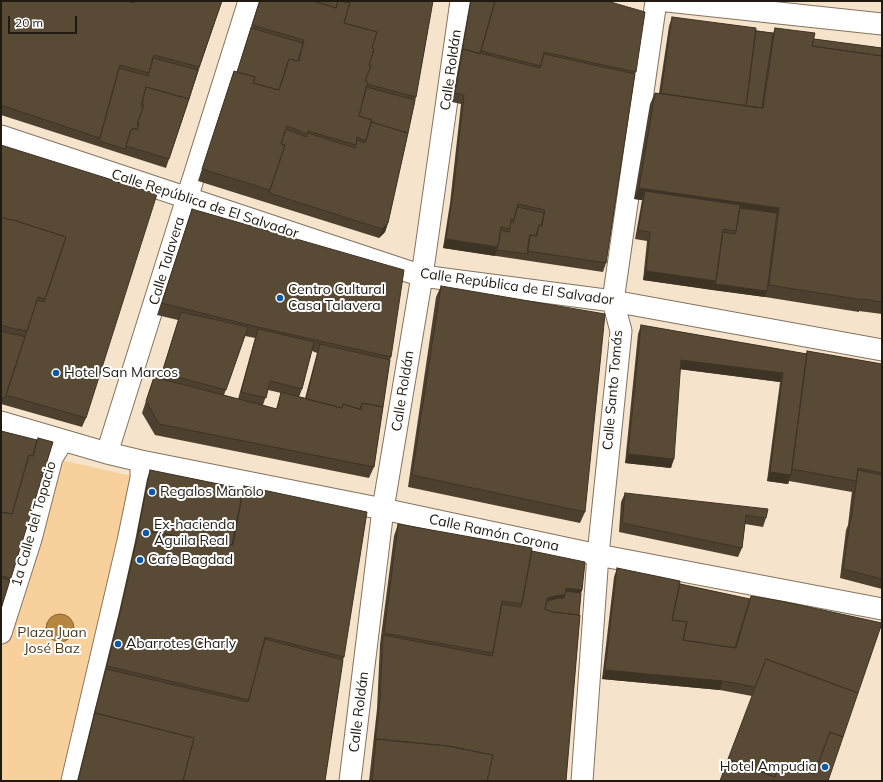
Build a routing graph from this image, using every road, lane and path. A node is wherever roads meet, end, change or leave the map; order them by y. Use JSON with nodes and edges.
{"nodes":[{"id":1,"x":249,"y":1,"type":"edge"},
{"id":2,"x":461,"y":1,"type":"edge"},
{"id":3,"x":656,"y":1,"type":"edge"},
{"id":4,"x":667,"y":1,"type":"edge"},
{"id":5,"x":882,"y":24,"type":"edge"},
{"id":6,"x":1,"y":136,"type":"edge"},
{"id":7,"x":187,"y":198,"type":"junction"},
{"id":8,"x":422,"y":276,"type":"junction"},
{"id":9,"x":613,"y":301,"type":"junction"},
{"id":10,"x":882,"y":350,"type":"edge"},
{"id":11,"x":1,"y":422,"type":"edge"},
{"id":12,"x":62,"y":440,"type":"junction"},
{"id":13,"x":107,"y":453,"type":"junction"},
{"id":14,"x":141,"y":461,"type":"junction"},
{"id":15,"x":383,"y":509,"type":"junction"},
{"id":16,"x":598,"y":555,"type":"junction"},
{"id":17,"x":882,"y":609,"type":"edge"},
{"id":18,"x":1,"y":632,"type":"edge"},
{"id":19,"x":72,"y":781,"type":"edge"},
{"id":20,"x":350,"y":781,"type":"edge"},
{"id":21,"x":582,"y":781,"type":"edge"}],
"edges":[{"from":1,"to":7,"type":"street","name":"Calle Talavera"},
{"from":2,"to":8,"type":"street","name":"Calle Roldán"},
{"from":3,"to":9,"type":"street","name":"Calle Santo Tomás"},
{"from":4,"to":5,"type":"street"},
{"from":6,"to":7,"type":"street","name":"Calle República de El Salvador"},
{"from":7,"to":8,"type":"street","name":"Calle República de El Salvador"},
{"from":7,"to":13,"type":"street","name":"Calle Talavera"},
{"from":8,"to":9,"type":"street","name":"Calle República de El Salvador"},
{"from":8,"to":15,"type":"street","name":"Calle Roldán"},
{"from":9,"to":10,"type":"street","name":"Calle República de El Salvador"},
{"from":9,"to":16,"type":"street","name":"Calle Santo Tomás"},
{"from":11,"to":12,"type":"street","name":"Calle Ramón Corona"},
{"from":12,"to":13,"type":"street","name":"Calle Ramón Corona"},
{"from":12,"to":18,"type":"street","name":"1a Calle del Topacio"},
{"from":13,"to":14,"type":"street","name":"Calle Ramón Corona"},
{"from":14,"to":15,"type":"street","name":"Calle Ramón Corona"},
{"from":14,"to":19,"type":"street"},
{"from":15,"to":16,"type":"street","name":"Calle Ramón Corona"},
{"from":15,"to":20,"type":"street","name":"Calle Roldán"},
{"from":16,"to":17,"type":"street","name":"Calle Ramón Corona"},
{"from":16,"to":21,"type":"street","name":"Calle Santo Tomás"}]}
